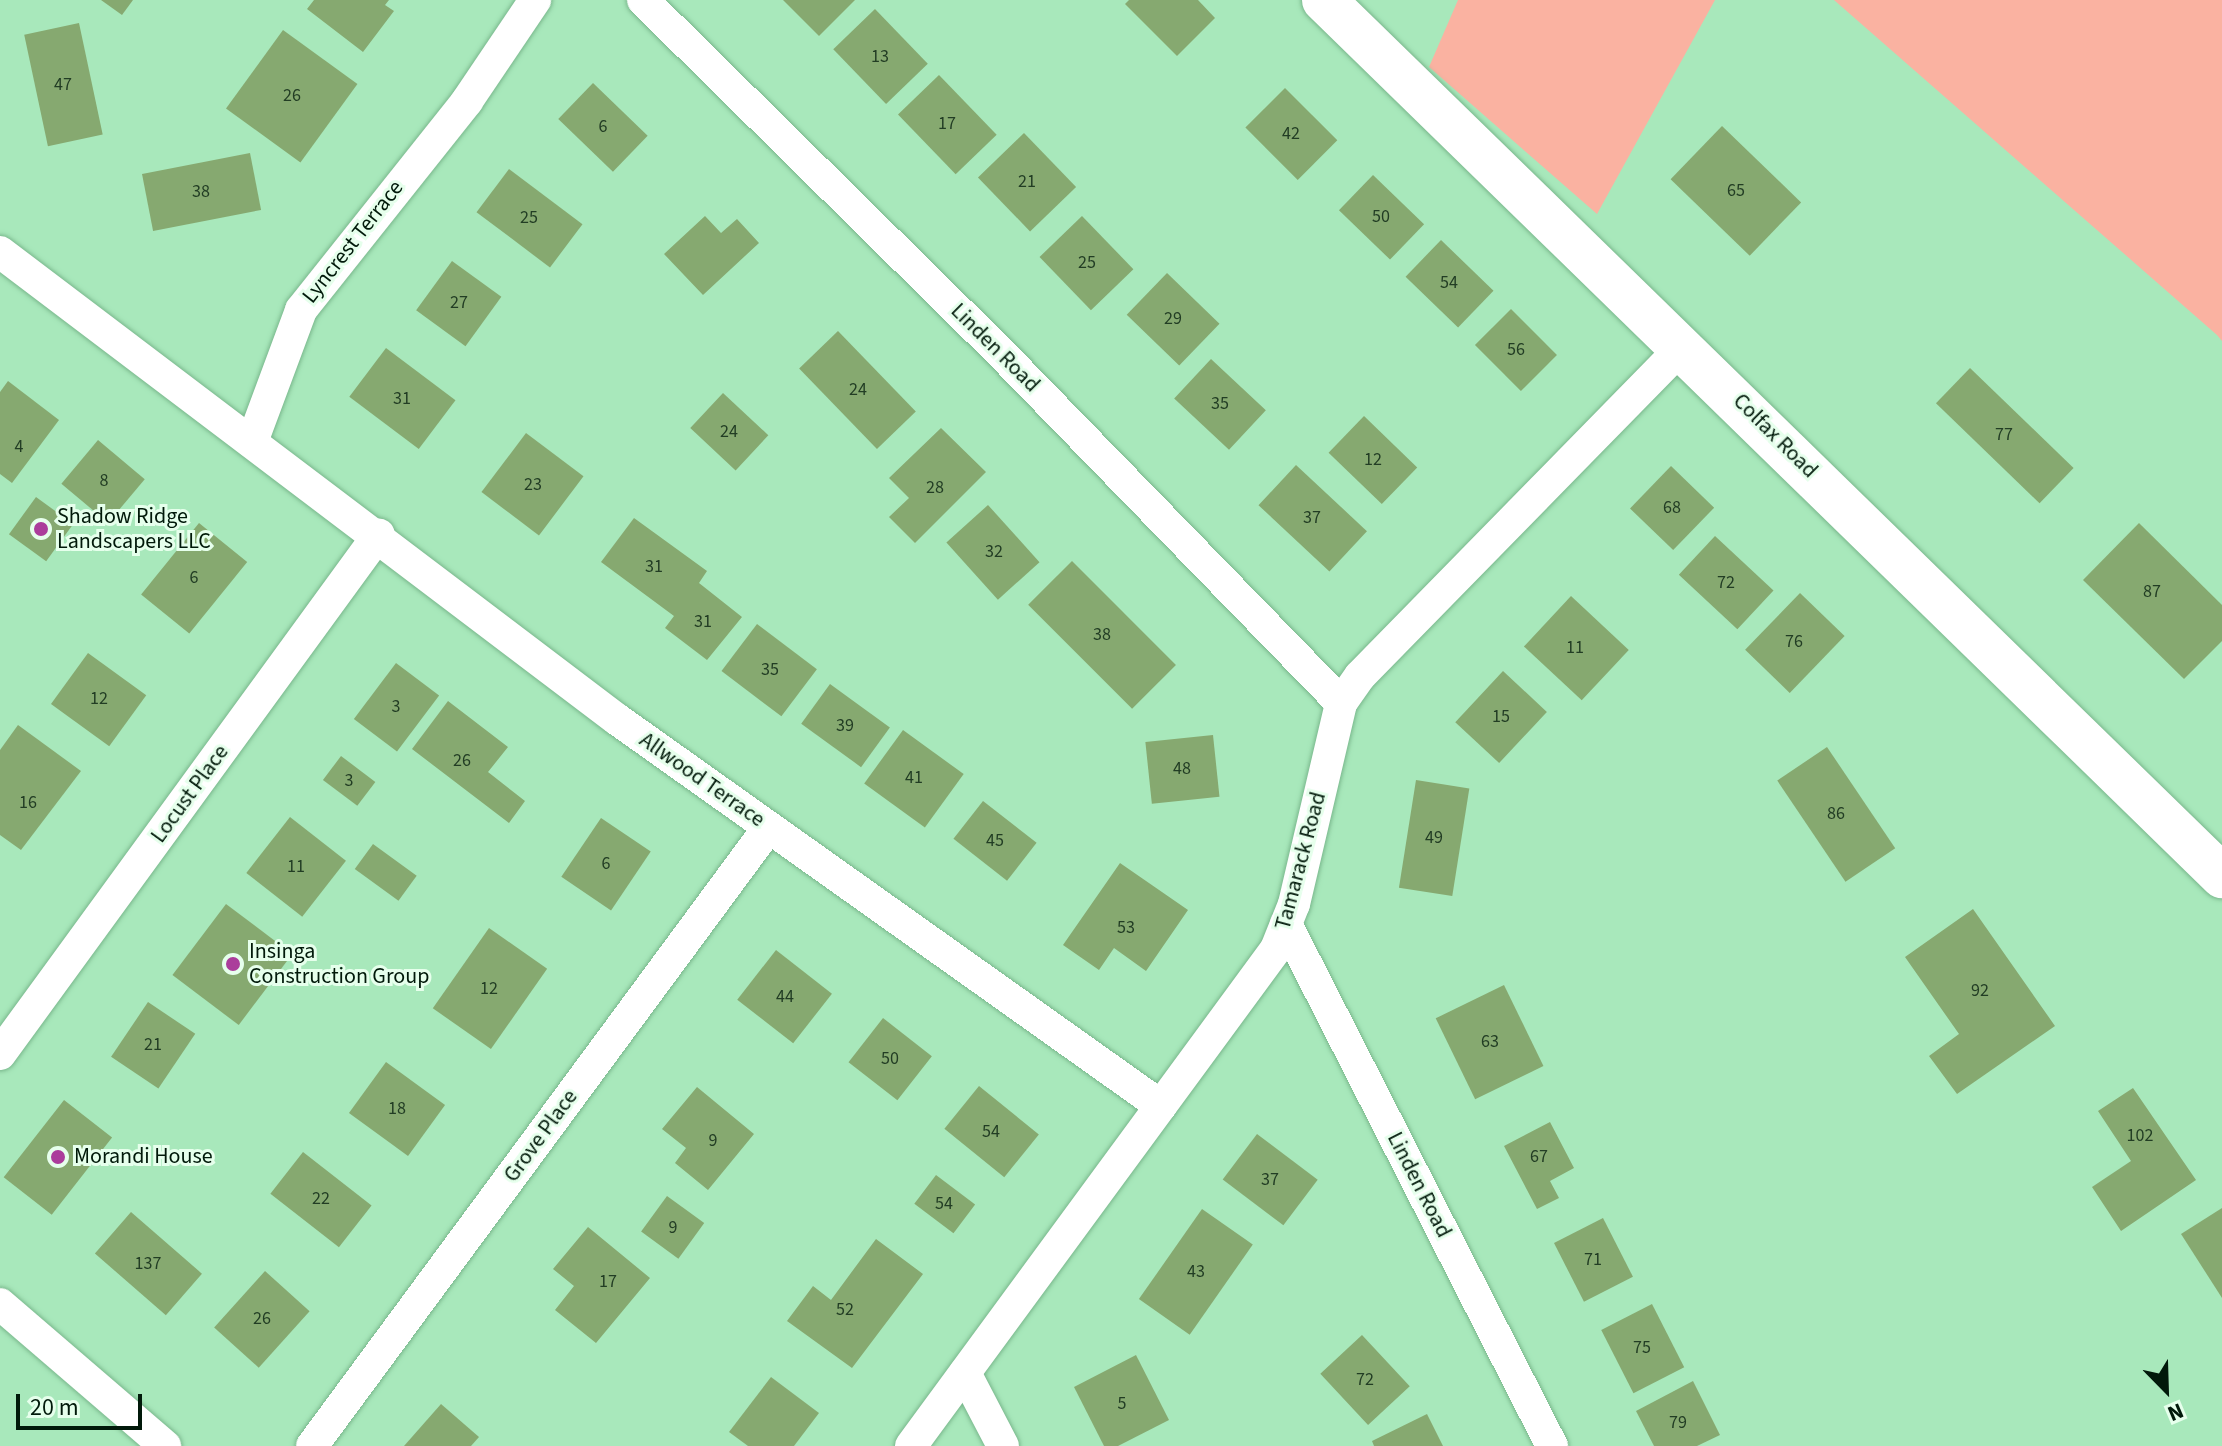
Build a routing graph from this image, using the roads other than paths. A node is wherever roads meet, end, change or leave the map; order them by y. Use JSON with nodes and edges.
{"nodes":[{"id":1,"x":535,"y":0,"type":"edge"},
{"id":2,"x":643,"y":0,"type":"edge"},
{"id":3,"x":1324,"y":0,"type":"edge"},
{"id":4,"x":0,"y":252,"type":"edge"},
{"id":5,"x":1684,"y":345,"type":"junction"},
{"id":6,"x":252,"y":442,"type":"junction"},
{"id":7,"x":379,"y":534,"type":"junction"},
{"id":8,"x":1341,"y":703,"type":"junction"},
{"id":9,"x":769,"y":827,"type":"junction"},
{"id":10,"x":2222,"y":876,"type":"edge"},
{"id":11,"x":1286,"y":924,"type":"junction"},
{"id":12,"x":0,"y":1054,"type":"edge"},
{"id":13,"x":1161,"y":1106,"type":"junction"},
{"id":14,"x":0,"y":1304,"type":"edge"},
{"id":15,"x":965,"y":1373,"type":"junction"},
{"id":16,"x":165,"y":1446,"type":"edge"},
{"id":17,"x":312,"y":1446,"type":"edge"},
{"id":18,"x":911,"y":1446,"type":"edge"},
{"id":19,"x":1003,"y":1446,"type":"edge"},
{"id":20,"x":1552,"y":1446,"type":"edge"}],
"edges":[{"from":1,"to":6,"type":"street","name":"Lyncrest Terrace"},
{"from":2,"to":8,"type":"street","name":"Linden Road"},
{"from":3,"to":5,"type":"main road","name":"Colfax Road"},
{"from":4,"to":6,"type":"street"},
{"from":5,"to":8,"type":"street","name":"Tamarack Road"},
{"from":5,"to":10,"type":"main road","name":"Colfax Road"},
{"from":6,"to":7,"type":"street","name":"Allwood Terrace"},
{"from":7,"to":9,"type":"street","name":"Allwood Terrace"},
{"from":7,"to":12,"type":"street","name":"Locust Place"},
{"from":8,"to":11,"type":"street","name":"Tamarack Road"},
{"from":9,"to":13,"type":"street","name":"Allwood Terrace"},
{"from":9,"to":17,"type":"street","name":"Grove Place"},
{"from":11,"to":13,"type":"street","name":"Tamarack Road"},
{"from":11,"to":20,"type":"street","name":"Linden Road"},
{"from":13,"to":15,"type":"street","name":"Tamarack Road"},
{"from":14,"to":16,"type":"street"},
{"from":15,"to":18,"type":"street","name":"Tamarack Road"},
{"from":15,"to":19,"type":"street"}]}
